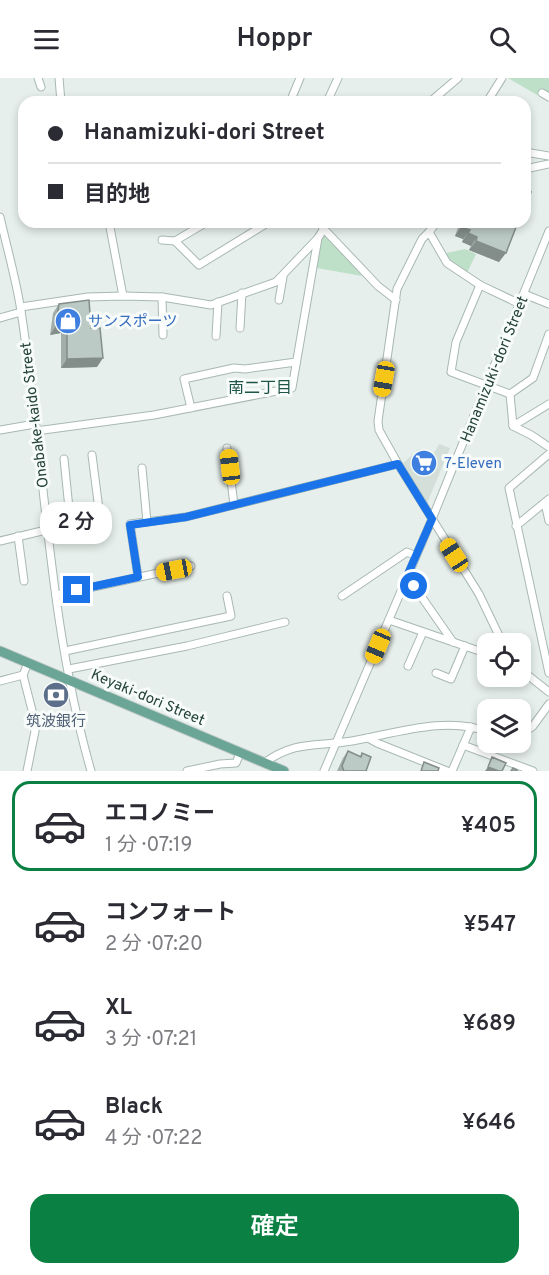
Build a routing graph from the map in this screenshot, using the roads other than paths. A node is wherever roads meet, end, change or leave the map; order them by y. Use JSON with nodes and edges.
{"nodes":[{"id":1,"x":38,"y":78,"type":"edge"},
{"id":2,"x":59,"y":78,"type":"edge"},
{"id":3,"x":300,"y":78,"type":"edge"},
{"id":4,"x":338,"y":78,"type":"edge"},
{"id":5,"x":458,"y":78,"type":"edge"},
{"id":6,"x":502,"y":78,"type":"edge"},
{"id":7,"x":41,"y":87,"type":"dead end"},
{"id":8,"x":542,"y":93,"type":"dead end"},
{"id":9,"x":60,"y":96,"type":"edge"},
{"id":10,"x":292,"y":96,"type":"edge"},
{"id":11,"x":330,"y":96,"type":"edge"},
{"id":12,"x":437,"y":96,"type":"edge"},
{"id":13,"x":491,"y":96,"type":"edge"},
{"id":14,"x":549,"y":97,"type":"edge"},
{"id":15,"x":531,"y":153,"type":"edge"},
{"id":16,"x":549,"y":156,"type":"edge"},
{"id":17,"x":549,"y":164,"type":"edge"},
{"id":18,"x":531,"y":168,"type":"edge"},
{"id":19,"x":0,"y":217,"type":"edge"},
{"id":20,"x":110,"y":228,"type":"edge"},
{"id":21,"x":197,"y":228,"type":"edge"},
{"id":22,"x":259,"y":228,"type":"edge"},
{"id":23,"x":324,"y":228,"type":"edge"},
{"id":24,"x":329,"y":228,"type":"edge"},
{"id":25,"x":432,"y":228,"type":"edge"},
{"id":26,"x":429,"y":231,"type":"junction"},
{"id":27,"x":549,"y":231,"type":"edge"},
{"id":28,"x":318,"y":238,"type":"junction"},
{"id":29,"x":162,"y":240,"type":"dead end"},
{"id":30,"x":175,"y":241,"type":"junction"},
{"id":31,"x":283,"y":277,"type":"junction"},
{"id":32,"x":480,"y":285,"type":"junction"},
{"id":33,"x":242,"y":293,"type":"junction"},
{"id":34,"x":524,"y":294,"type":"junction"},
{"id":35,"x":123,"y":296,"type":"junction"},
{"id":36,"x":162,"y":297,"type":"junction"},
{"id":37,"x":279,"y":300,"type":"dead end"},
{"id":38,"x":396,"y":300,"type":"junction"},
{"id":39,"x":218,"y":303,"type":"junction"},
{"id":40,"x":520,"y":304,"type":"junction"},
{"id":41,"x":549,"y":304,"type":"edge"},
{"id":42,"x":21,"y":310,"type":"junction"},
{"id":43,"x":0,"y":318,"type":"edge"},
{"id":44,"x":240,"y":328,"type":"dead end"},
{"id":45,"x":549,"y":334,"type":"edge"},
{"id":46,"x":163,"y":335,"type":"dead end"},
{"id":47,"x":216,"y":336,"type":"dead end"},
{"id":48,"x":545,"y":359,"type":"edge"},
{"id":49,"x":296,"y":362,"type":"junction"},
{"id":50,"x":487,"y":386,"type":"junction"},
{"id":51,"x":510,"y":394,"type":"junction"},
{"id":52,"x":549,"y":404,"type":"edge"},
{"id":53,"x":190,"y":408,"type":"junction"},
{"id":54,"x":513,"y":426,"type":"junction"},
{"id":55,"x":36,"y":427,"type":"junction"},
{"id":56,"x":0,"y":430,"type":"edge"},
{"id":57,"x":549,"y":447,"type":"edge"},
{"id":58,"x":227,"y":448,"type":"dead end"},
{"id":59,"x":549,"y":454,"type":"edge"},
{"id":60,"x":92,"y":455,"type":"dead end"},
{"id":61,"x":64,"y":459,"type":"dead end"},
{"id":62,"x":398,"y":464,"type":"junction"},
{"id":63,"x":142,"y":468,"type":"dead end"},
{"id":64,"x":547,"y":501,"type":"edge"},
{"id":65,"x":234,"y":505,"type":"junction"},
{"id":66,"x":432,"y":519,"type":"junction"},
{"id":67,"x":549,"y":521,"type":"edge"},
{"id":68,"x":147,"y":522,"type":"junction"},
{"id":69,"x":516,"y":526,"type":"junction"},
{"id":70,"x":70,"y":528,"type":"junction"},
{"id":71,"x":46,"y":530,"type":"junction"},
{"id":72,"x":18,"y":536,"type":"junction"},
{"id":73,"x":0,"y":541,"type":"edge"},
{"id":74,"x":416,"y":556,"type":"junction"},
{"id":75,"x":191,"y":566,"type":"dead end"},
{"id":76,"x":138,"y":577,"type":"junction"},
{"id":77,"x":24,"y":581,"type":"dead end"},
{"id":78,"x":404,"y":583,"type":"junction"},
{"id":79,"x":56,"y":595,"type":"junction"},
{"id":80,"x":227,"y":596,"type":"dead end"},
{"id":81,"x":342,"y":596,"type":"dead end"},
{"id":82,"x":389,"y":620,"type":"junction"},
{"id":83,"x":285,"y":622,"type":"dead end"},
{"id":84,"x":423,"y":632,"type":"junction"},
{"id":85,"x":498,"y":633,"type":"edge"},
{"id":86,"x":453,"y":642,"type":"junction"},
{"id":87,"x":465,"y":646,"type":"junction"},
{"id":88,"x":477,"y":650,"type":"edge"},
{"id":89,"x":0,"y":651,"type":"edge"},
{"id":90,"x":65,"y":651,"type":"junction"},
{"id":91,"x":28,"y":663,"type":"junction"},
{"id":92,"x":408,"y":666,"type":"dead end"},
{"id":93,"x":69,"y":669,"type":"junction"},
{"id":94,"x":549,"y":672,"type":"edge"},
{"id":95,"x":436,"y":674,"type":"dead end"},
{"id":96,"x":23,"y":675,"type":"junction"},
{"id":97,"x":531,"y":678,"type":"edge"},
{"id":98,"x":0,"y":681,"type":"edge"},
{"id":99,"x":71,"y":681,"type":"junction"},
{"id":100,"x":549,"y":692,"type":"edge"},
{"id":101,"x":549,"y":704,"type":"edge"},
{"id":102,"x":471,"y":727,"type":"junction"},
{"id":103,"x":531,"y":727,"type":"edge"},
{"id":104,"x":477,"y":729,"type":"edge"},
{"id":105,"x":368,"y":738,"type":"junction"},
{"id":106,"x":336,"y":743,"type":"junction"},
{"id":107,"x":463,"y":745,"type":"junction"},
{"id":108,"x":240,"y":753,"type":"junction"},
{"id":109,"x":264,"y":763,"type":"junction"},
{"id":110,"x":280,"y":770,"type":"edge"},
{"id":111,"x":27,"y":771,"type":"edge"},
{"id":112,"x":91,"y":771,"type":"edge"},
{"id":113,"x":188,"y":771,"type":"edge"},
{"id":114,"x":324,"y":771,"type":"edge"},
{"id":115,"x":447,"y":771,"type":"edge"},
{"id":116,"x":452,"y":771,"type":"edge"},
{"id":117,"x":532,"y":771,"type":"edge"}],
"edges":[{"from":1,"to":7,"type":"street"},
{"from":2,"to":9,"type":"street"},
{"from":3,"to":10,"type":"street"},
{"from":4,"to":11,"type":"street"},
{"from":5,"to":12,"type":"street"},
{"from":6,"to":13,"type":"street"},
{"from":8,"to":14,"type":"street"},
{"from":15,"to":16,"type":"street"},
{"from":17,"to":18,"type":"street"},
{"from":19,"to":42,"type":"street","name":"Onabake-kaido Street"},
{"from":20,"to":35,"type":"street"},
{"from":21,"to":30,"type":"street"},
{"from":22,"to":30,"type":"street"},
{"from":23,"to":28,"type":"street"},
{"from":24,"to":38,"type":"street"},
{"from":25,"to":26,"type":"street"},
{"from":26,"to":32,"type":"street"},
{"from":26,"to":38,"type":"street"},
{"from":27,"to":34,"type":"street","name":"Hanamizuki-dori Street"},
{"from":28,"to":31,"type":"street"},
{"from":28,"to":49,"type":"street"},
{"from":29,"to":30,"type":"street"},
{"from":31,"to":33,"type":"street"},
{"from":31,"to":37,"type":"street"},
{"from":32,"to":40,"type":"street"},
{"from":32,"to":50,"type":"street"},
{"from":33,"to":39,"type":"street"},
{"from":33,"to":44,"type":"street"},
{"from":34,"to":40,"type":"street","name":"Hanamizuki-dori Street"},
{"from":34,"to":41,"type":"street"},
{"from":35,"to":36,"type":"street"},
{"from":35,"to":42,"type":"street"},
{"from":36,"to":39,"type":"street"},
{"from":36,"to":46,"type":"street"},
{"from":38,"to":62,"type":"street"},
{"from":39,"to":47,"type":"street"},
{"from":40,"to":50,"type":"street","name":"Hanamizuki-dori Street"},
{"from":42,"to":43,"type":"street"},
{"from":42,"to":55,"type":"street","name":"Onabake-kaido Street"},
{"from":45,"to":48,"type":"street"},
{"from":48,"to":51,"type":"street"},
{"from":49,"to":53,"type":"street"},
{"from":49,"to":53,"type":"street"},
{"from":50,"to":51,"type":"street"},
{"from":50,"to":66,"type":"street","name":"Hanamizuki-dori Street"},
{"from":51,"to":54,"type":"street"},
{"from":52,"to":54,"type":"street"},
{"from":53,"to":55,"type":"street"},
{"from":54,"to":57,"type":"street"},
{"from":55,"to":56,"type":"street"},
{"from":55,"to":71,"type":"street","name":"Onabake-kaido Street"},
{"from":58,"to":65,"type":"street"},
{"from":59,"to":69,"type":"street"},
{"from":60,"to":70,"type":"street"},
{"from":61,"to":70,"type":"street"},
{"from":62,"to":65,"type":"street"},
{"from":62,"to":66,"type":"street"},
{"from":63,"to":68,"type":"street"},
{"from":64,"to":67,"type":"street"},
{"from":64,"to":69,"type":"street"},
{"from":65,"to":68,"type":"street"},
{"from":66,"to":74,"type":"street","name":"Hanamizuki-dori Street"},
{"from":66,"to":85,"type":"street"},
{"from":68,"to":76,"type":"street"},
{"from":69,"to":94,"type":"street"},
{"from":70,"to":71,"type":"street"},
{"from":71,"to":72,"type":"street"},
{"from":71,"to":79,"type":"street","name":"Onabake-kaido Street"},
{"from":72,"to":73,"type":"street"},
{"from":72,"to":77,"type":"street"},
{"from":74,"to":78,"type":"street","name":"Hanamizuki-dori Street"},
{"from":74,"to":81,"type":"street"},
{"from":75,"to":76,"type":"street"},
{"from":76,"to":79,"type":"street"},
{"from":78,"to":82,"type":"street","name":"Hanamizuki-dori Street"},
{"from":78,"to":86,"type":"street"},
{"from":79,"to":90,"type":"street","name":"Onabake-kaido Street"},
{"from":80,"to":90,"type":"street"},
{"from":82,"to":84,"type":"street"},
{"from":82,"to":106,"type":"street","name":"Hanamizuki-dori Street"},
{"from":83,"to":93,"type":"street"},
{"from":84,"to":86,"type":"street"},
{"from":84,"to":92,"type":"street"},
{"from":86,"to":87,"type":"street"},
{"from":87,"to":88,"type":"street"},
{"from":87,"to":95,"type":"street"},
{"from":89,"to":91,"type":"main road","name":"Keyaki-dori Street"},
{"from":90,"to":93,"type":"street","name":"Onabake-kaido Street"},
{"from":91,"to":96,"type":"street"},
{"from":91,"to":99,"type":"main road","name":"Keyaki-dori Street"},
{"from":93,"to":99,"type":"street","name":"Onabake-kaido Street"},
{"from":96,"to":98,"type":"street"},
{"from":96,"to":111,"type":"street"},
{"from":97,"to":100,"type":"street"},
{"from":99,"to":108,"type":"main road","name":"Keyaki-dori Street"},
{"from":99,"to":112,"type":"street","name":"Onabake-kaido Street"},
{"from":101,"to":103,"type":"street"},
{"from":102,"to":104,"type":"street"},
{"from":102,"to":105,"type":"street"},
{"from":102,"to":107,"type":"street"},
{"from":105,"to":106,"type":"street"},
{"from":105,"to":115,"type":"street"},
{"from":106,"to":109,"type":"street"},
{"from":106,"to":114,"type":"street","name":"Hanamizuki-dori Street"},
{"from":107,"to":116,"type":"street"},
{"from":107,"to":117,"type":"street"},
{"from":108,"to":109,"type":"main road","name":"Keyaki-dori Street"},
{"from":108,"to":113,"type":"street"},
{"from":109,"to":110,"type":"main road","name":"Keyaki-dori Street"}]}
